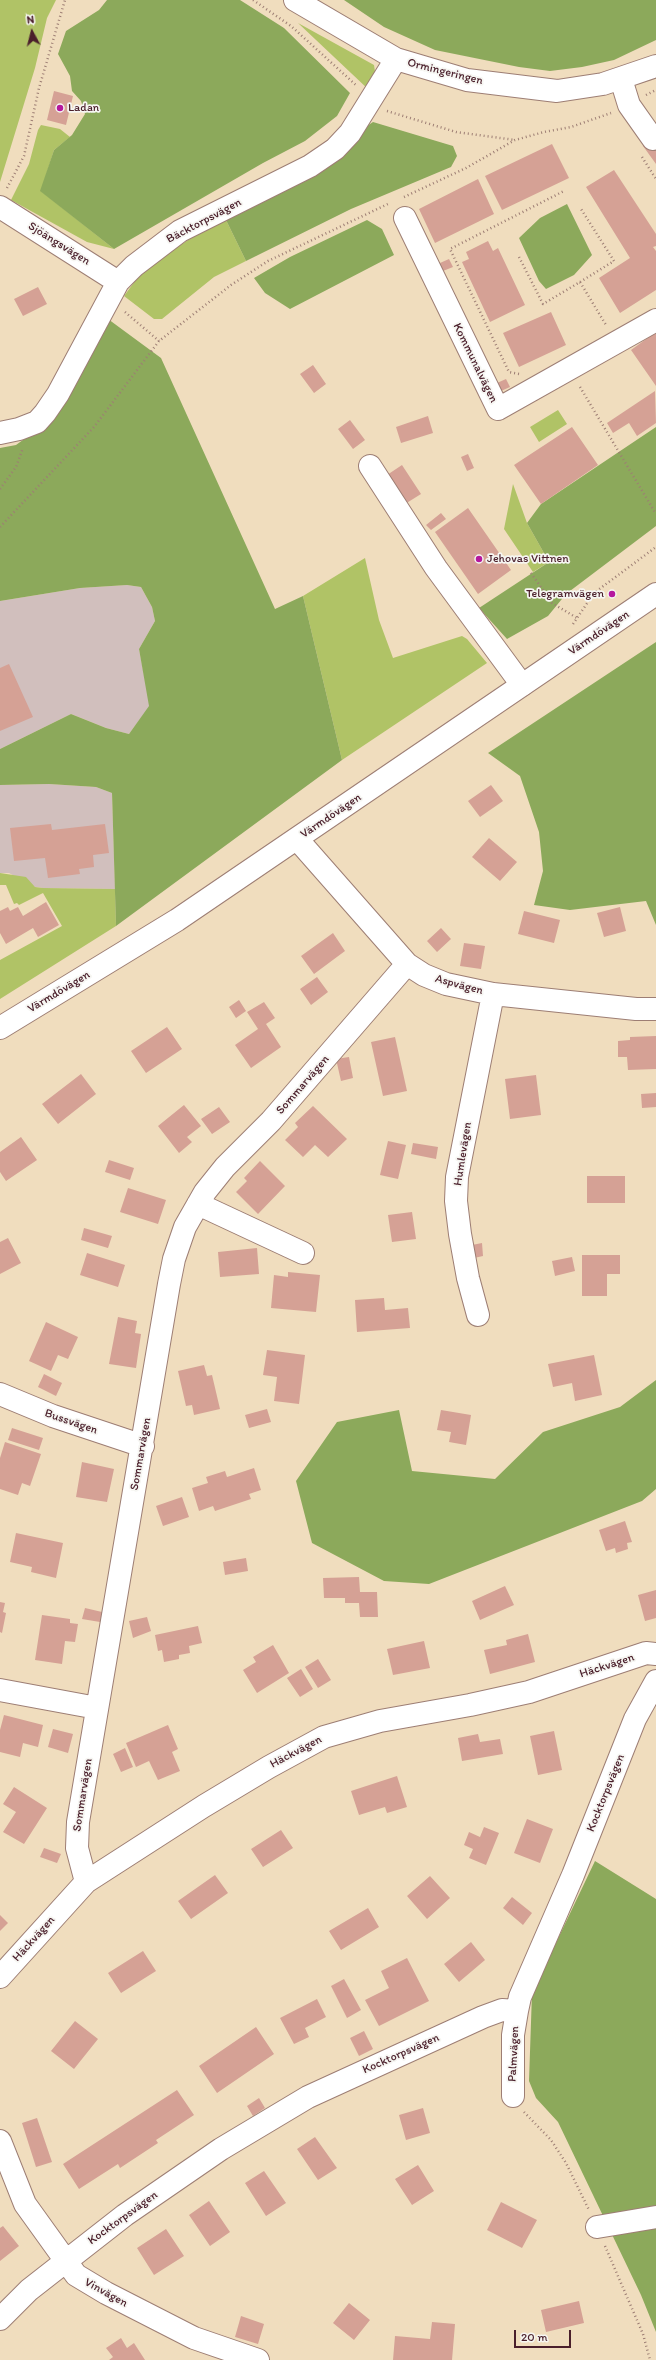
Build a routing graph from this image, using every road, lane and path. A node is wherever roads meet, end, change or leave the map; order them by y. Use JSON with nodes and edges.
{"nodes":[{"id":1,"x":65,"y":0,"type":"edge"},
{"id":2,"x":295,"y":0,"type":"edge"},
{"id":3,"x":396,"y":59,"type":"junction"},
{"id":4,"x":656,"y":66,"type":"edge"},
{"id":5,"x":621,"y":79,"type":"junction"},
{"id":6,"x":613,"y":113,"type":"dead end"},
{"id":7,"x":653,"y":139,"type":"dead end"},
{"id":8,"x":564,"y":191,"type":"dead end"},
{"id":9,"x":3,"y":198,"type":"edge"},
{"id":10,"x":582,"y":209,"type":"dead end"},
{"id":11,"x":405,"y":218,"type":"dead end"},
{"id":12,"x":519,"y":257,"type":"dead end"},
{"id":13,"x":118,"y":282,"type":"junction"},
{"id":14,"x":580,"y":282,"type":"junction"},
{"id":15,"x":121,"y":309,"type":"dead end"},
{"id":16,"x":656,"y":320,"type":"edge"},
{"id":17,"x":608,"y":327,"type":"dead end"},
{"id":18,"x":159,"y":341,"type":"junction"},
{"id":19,"x":570,"y":369,"type":"junction"},
{"id":20,"x":522,"y":379,"type":"dead end"},
{"id":21,"x":32,"y":424,"type":"junction"},
{"id":22,"x":0,"y":434,"type":"edge"},
{"id":23,"x":370,"y":466,"type":"dead end"},
{"id":24,"x":0,"y":489,"type":"edge"},
{"id":25,"x":656,"y":514,"type":"edge"},
{"id":26,"x":0,"y":527,"type":"edge"},
{"id":27,"x":531,"y":573,"type":"dead end"},
{"id":28,"x":656,"y":594,"type":"edge"},
{"id":29,"x":577,"y":618,"type":"dead end"},
{"id":30,"x":522,"y":685,"type":"junction"},
{"id":31,"x":297,"y":839,"type":"junction"},
{"id":32,"x":407,"y":964,"type":"junction"},
{"id":33,"x":493,"y":994,"type":"junction"},
{"id":34,"x":656,"y":1009,"type":"edge"},
{"id":35,"x":0,"y":1028,"type":"edge"},
{"id":36,"x":198,"y":1204,"type":"junction"},
{"id":37,"x":302,"y":1253,"type":"dead end"},
{"id":38,"x":478,"y":1315,"type":"dead end"},
{"id":39,"x":0,"y":1394,"type":"edge"},
{"id":40,"x":142,"y":1446,"type":"junction"},
{"id":41,"x":656,"y":1654,"type":"edge"},
{"id":42,"x":656,"y":1681,"type":"edge"},
{"id":43,"x":0,"y":1690,"type":"edge"},
{"id":44,"x":97,"y":1708,"type":"junction"},
{"id":45,"x":86,"y":1882,"type":"junction"},
{"id":46,"x":0,"y":1977,"type":"edge"},
{"id":47,"x":517,"y":2011,"type":"junction"},
{"id":48,"x":513,"y":2096,"type":"dead end"},
{"id":49,"x":0,"y":2142,"type":"edge"},
{"id":50,"x":656,"y":2217,"type":"edge"},
{"id":51,"x":597,"y":2227,"type":"dead end"},
{"id":52,"x":65,"y":2262,"type":"junction"},
{"id":53,"x":0,"y":2318,"type":"edge"},
{"id":54,"x":258,"y":2360,"type":"edge"}],
"edges":[{"from":1,"to":9,"type":"path"},
{"from":2,"to":3,"type":"street","name":"Ormingeringen"},
{"from":3,"to":5,"type":"street","name":"Ormingeringen"},
{"from":3,"to":13,"type":"street","name":"Bäcktorpsvägen"},
{"from":4,"to":5,"type":"street","name":"Ormingeringen"},
{"from":5,"to":7,"type":"street"},
{"from":6,"to":18,"type":"path"},
{"from":8,"to":20,"type":"path"},
{"from":9,"to":13,"type":"street","name":"Sjöängsvägen"},
{"from":10,"to":14,"type":"path"},
{"from":11,"to":19,"type":"street","name":"Kommunalvägen"},
{"from":12,"to":14,"type":"path"},
{"from":13,"to":21,"type":"street","name":"Bäcktorpsvägen"},
{"from":14,"to":17,"type":"path"},
{"from":15,"to":18,"type":"path"},
{"from":16,"to":19,"type":"street","name":"Kommunalvägen"},
{"from":18,"to":26,"type":"path"},
{"from":19,"to":25,"type":"path"},
{"from":21,"to":22,"type":"street","name":"Bäcktorpsvägen"},
{"from":21,"to":24,"type":"path"},
{"from":23,"to":30,"type":"street"},
{"from":27,"to":29,"type":"path"},
{"from":28,"to":30,"type":"street","name":"Värmdövägen"},
{"from":30,"to":31,"type":"street","name":"Värmdövägen"},
{"from":31,"to":32,"type":"street","name":"Aspvägen"},
{"from":31,"to":35,"type":"street","name":"Värmdövägen"},
{"from":32,"to":33,"type":"street","name":"Aspvägen"},
{"from":32,"to":36,"type":"street","name":"Sommarvägen"},
{"from":33,"to":34,"type":"street","name":"Aspvägen"},
{"from":33,"to":38,"type":"street","name":"Humlevägen"},
{"from":36,"to":37,"type":"street"},
{"from":36,"to":40,"type":"street","name":"Sommarvägen"},
{"from":39,"to":40,"type":"street","name":"Bussvägen"},
{"from":40,"to":44,"type":"street","name":"Sommarvägen"},
{"from":41,"to":45,"type":"street","name":"Häckvägen"},
{"from":42,"to":47,"type":"street","name":"Kocktorpsvägen"},
{"from":43,"to":44,"type":"street"},
{"from":44,"to":45,"type":"street","name":"Sommarvägen"},
{"from":45,"to":46,"type":"street","name":"Häckvägen"},
{"from":47,"to":48,"type":"street","name":"Palmvägen"},
{"from":47,"to":52,"type":"street","name":"Kocktorpsvägen"},
{"from":49,"to":52,"type":"street","name":"Vinvägen"},
{"from":50,"to":51,"type":"street"},
{"from":52,"to":53,"type":"street","name":"Kocktorpsvägen"},
{"from":52,"to":54,"type":"street","name":"Vinvägen"}]}
